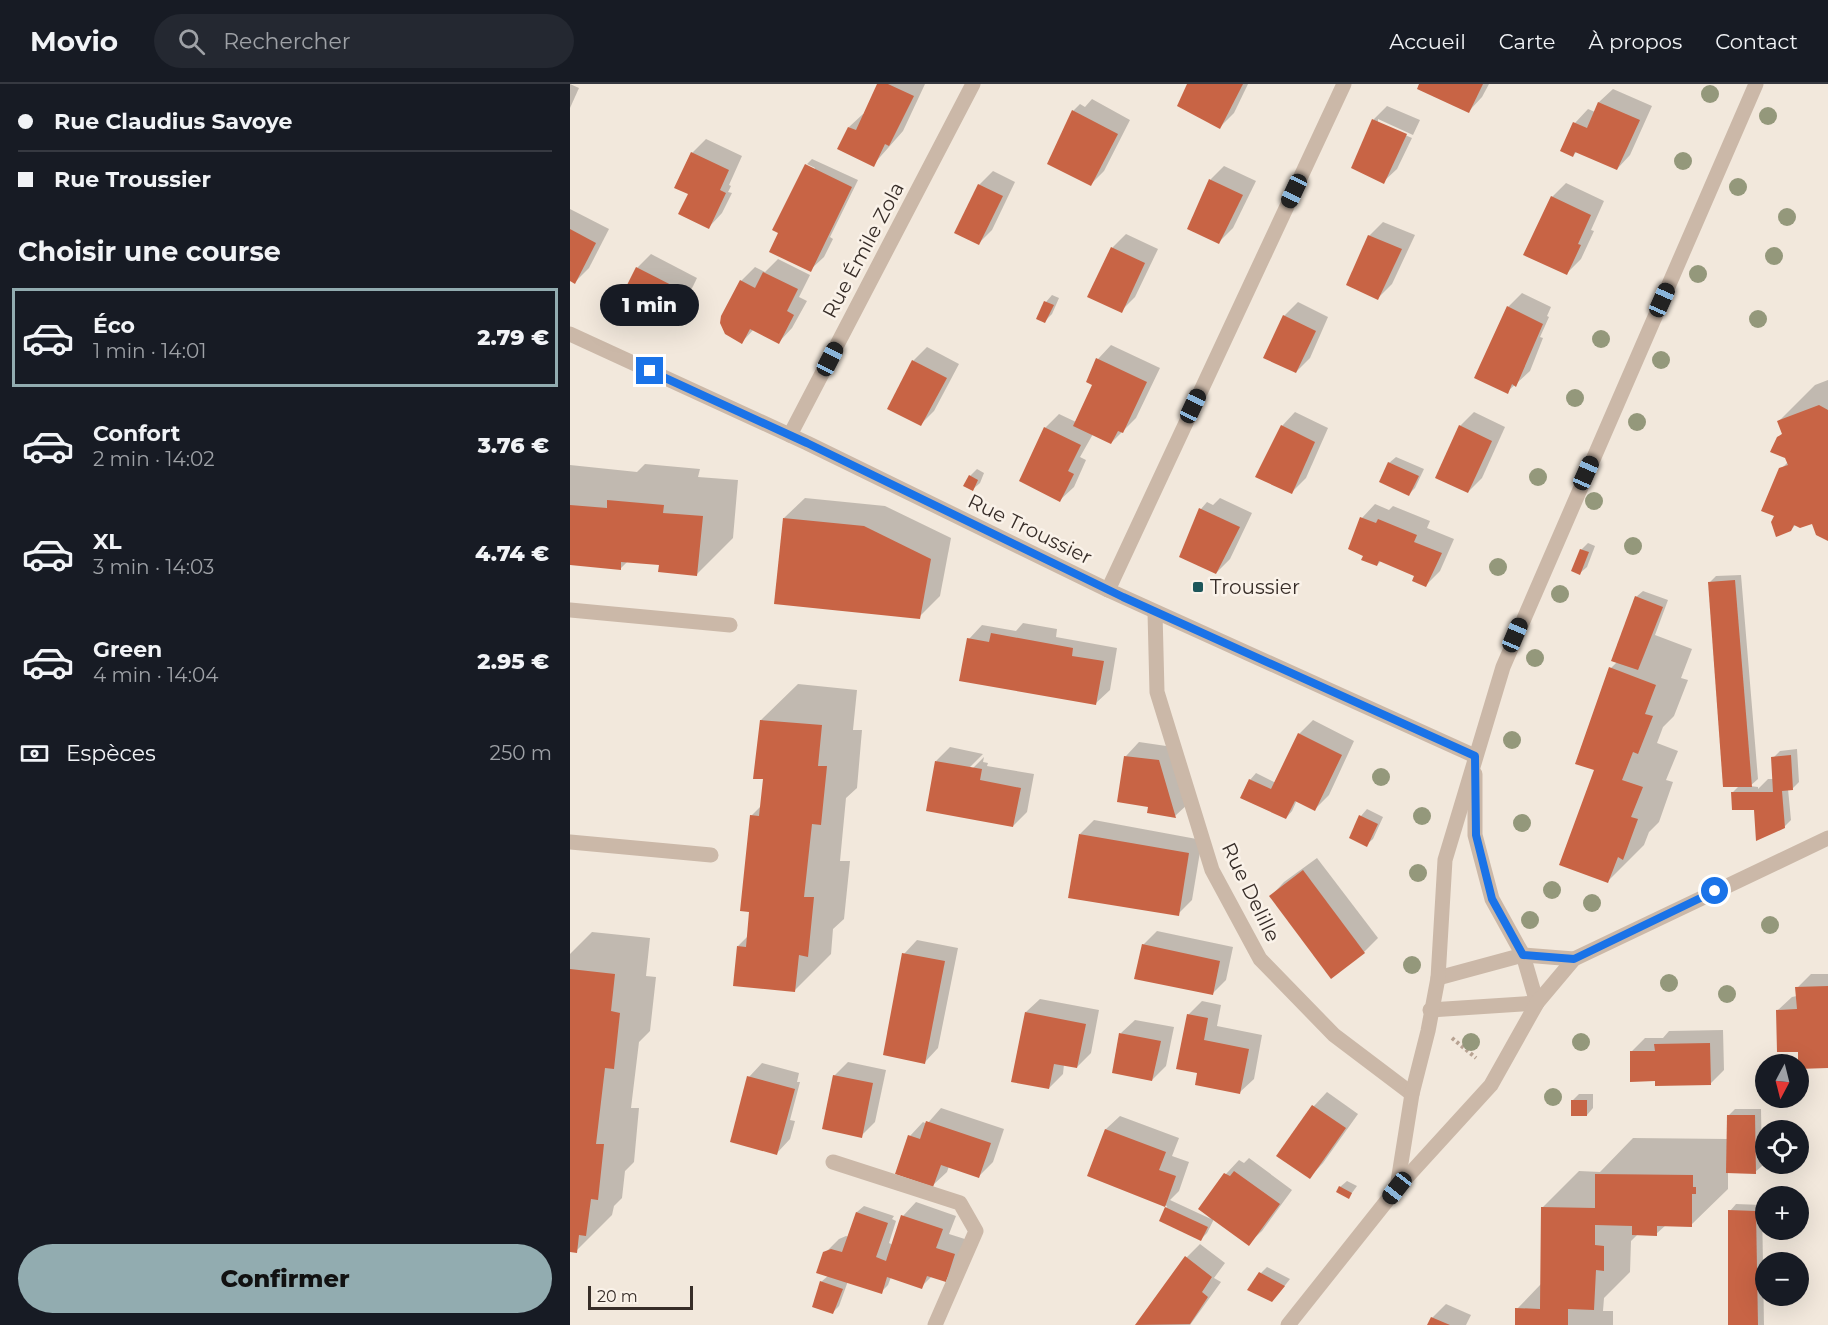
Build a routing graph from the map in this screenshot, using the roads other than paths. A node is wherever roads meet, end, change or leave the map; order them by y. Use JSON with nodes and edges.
{"nodes":[{"id":1,"x":973,"y":84,"type":"edge"},
{"id":2,"x":1344,"y":84,"type":"edge"},
{"id":3,"x":1756,"y":84,"type":"edge"},
{"id":4,"x":570,"y":334,"type":"edge"},
{"id":5,"x":790,"y":435,"type":"junction"},
{"id":6,"x":1108,"y":590,"type":"junction"},
{"id":7,"x":570,"y":610,"type":"edge"},
{"id":8,"x":1155,"y":612,"type":"junction"},
{"id":9,"x":730,"y":625,"type":"dead end"},
{"id":10,"x":1475,"y":756,"type":"junction"},
{"id":11,"x":1828,"y":838,"type":"edge"},
{"id":12,"x":570,"y":842,"type":"edge"},
{"id":13,"x":711,"y":855,"type":"dead end"},
{"id":14,"x":1523,"y":955,"type":"junction"},
{"id":15,"x":1574,"y":959,"type":"junction"},
{"id":16,"x":1438,"y":978,"type":"junction"},
{"id":17,"x":1537,"y":1003,"type":"junction"},
{"id":18,"x":1430,"y":1010,"type":"junction"},
{"id":19,"x":1412,"y":1094,"type":"junction"},
{"id":20,"x":833,"y":1162,"type":"dead end"},
{"id":21,"x":1397,"y":1188,"type":"junction"},
{"id":22,"x":935,"y":1325,"type":"edge"},
{"id":23,"x":1288,"y":1325,"type":"edge"}],
"edges":[{"from":1,"to":5,"type":"street","name":"Rue Émile Zola"},
{"from":2,"to":6,"type":"street"},
{"from":3,"to":10,"type":"street"},
{"from":4,"to":5,"type":"street","name":"Rue Troussier"},
{"from":5,"to":6,"type":"street","name":"Rue Troussier"},
{"from":6,"to":8,"type":"street","name":"Rue Troussier"},
{"from":7,"to":9,"type":"street"},
{"from":8,"to":10,"type":"street","name":"Rue Troussier"},
{"from":8,"to":19,"type":"street","name":"Rue Delille"},
{"from":10,"to":14,"type":"street"},
{"from":10,"to":16,"type":"street"},
{"from":11,"to":15,"type":"street"},
{"from":12,"to":13,"type":"street"},
{"from":14,"to":15,"type":"street"},
{"from":14,"to":16,"type":"street"},
{"from":14,"to":17,"type":"street"},
{"from":15,"to":17,"type":"street"},
{"from":16,"to":18,"type":"street"},
{"from":17,"to":18,"type":"street"},
{"from":17,"to":21,"type":"street"},
{"from":18,"to":19,"type":"street"},
{"from":19,"to":21,"type":"street"},
{"from":20,"to":22,"type":"street"},
{"from":21,"to":23,"type":"street"}]}
